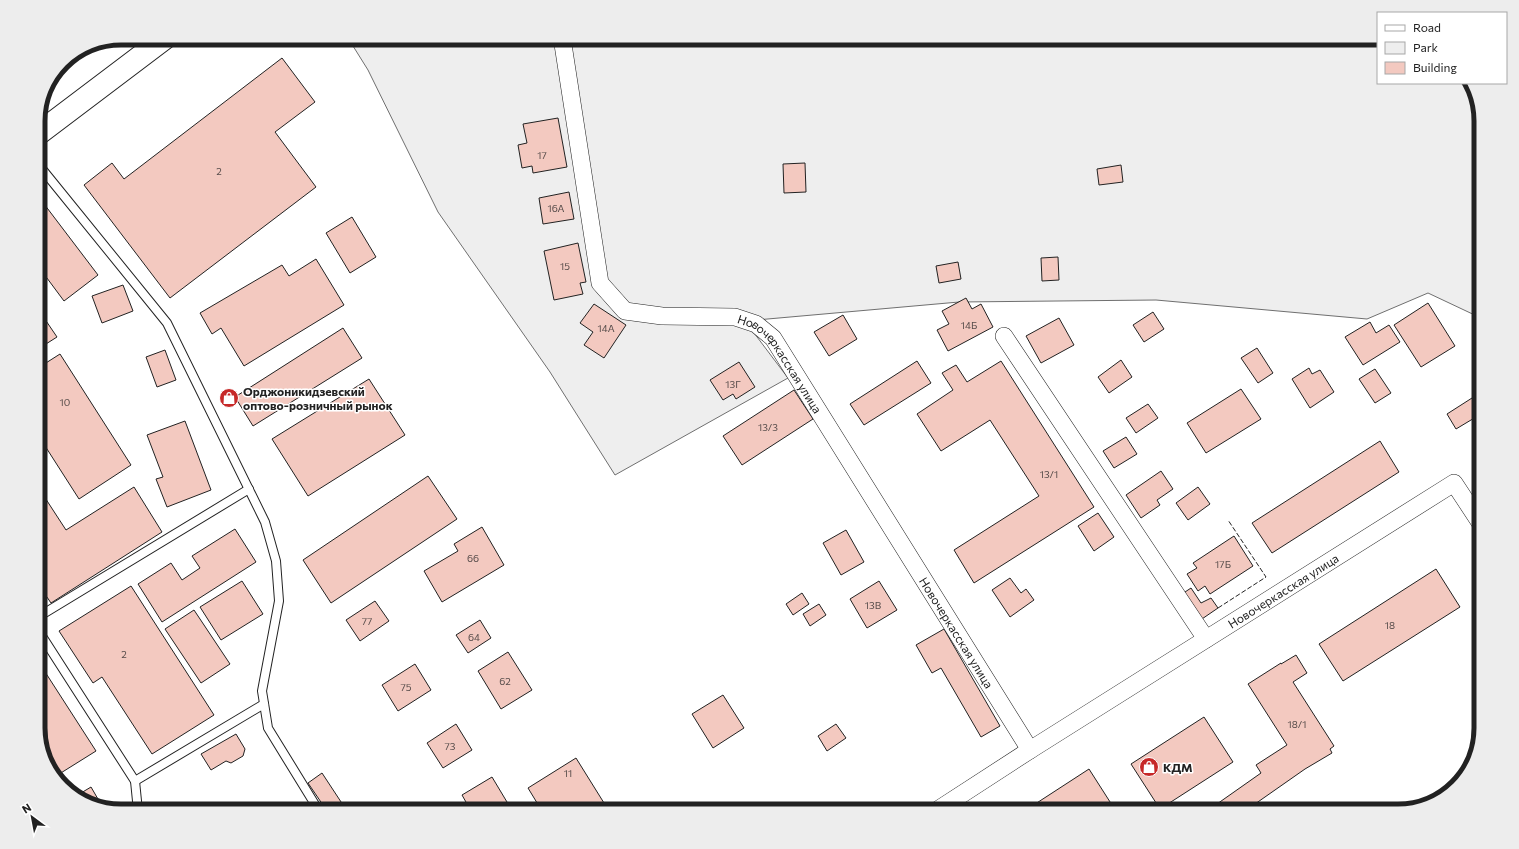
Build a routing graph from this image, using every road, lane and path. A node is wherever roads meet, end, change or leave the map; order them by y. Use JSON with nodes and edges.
{"nodes":[{"id":1,"x":156,"y":45,"type":"edge"},
{"id":2,"x":563,"y":45,"type":"edge"},
{"id":3,"x":45,"y":129,"type":"edge"},
{"id":4,"x":45,"y":173,"type":"edge"},
{"id":5,"x":1004,"y":336,"type":"dead end"},
{"id":6,"x":249,"y":489,"type":"junction"},
{"id":7,"x":1474,"y":513,"type":"edge"},
{"id":8,"x":45,"y":613,"type":"edge"},
{"id":9,"x":1206,"y":639,"type":"junction"},
{"id":10,"x":45,"y":641,"type":"edge"},
{"id":11,"x":264,"y":704,"type":"junction"},
{"id":12,"x":1030,"y":750,"type":"junction"},
{"id":13,"x":135,"y":781,"type":"junction"},
{"id":14,"x":137,"y":804,"type":"edge"},
{"id":15,"x":315,"y":804,"type":"edge"},
{"id":16,"x":947,"y":804,"type":"edge"}],
"edges":[{"from":1,"to":3,"type":"main road"},
{"from":2,"to":12,"type":"street","name":"Новочеркасская улица"},
{"from":4,"to":6,"type":"lane"},
{"from":5,"to":9,"type":"street"},
{"from":6,"to":8,"type":"lane"},
{"from":6,"to":11,"type":"lane"},
{"from":7,"to":9,"type":"street","name":"Новочеркасская улица"},
{"from":9,"to":12,"type":"street","name":"Новочеркасская улица"},
{"from":10,"to":13,"type":"lane"},
{"from":11,"to":13,"type":"lane"},
{"from":11,"to":15,"type":"lane"},
{"from":12,"to":16,"type":"street","name":"Новочеркасская улица"},
{"from":13,"to":14,"type":"lane"}]}
